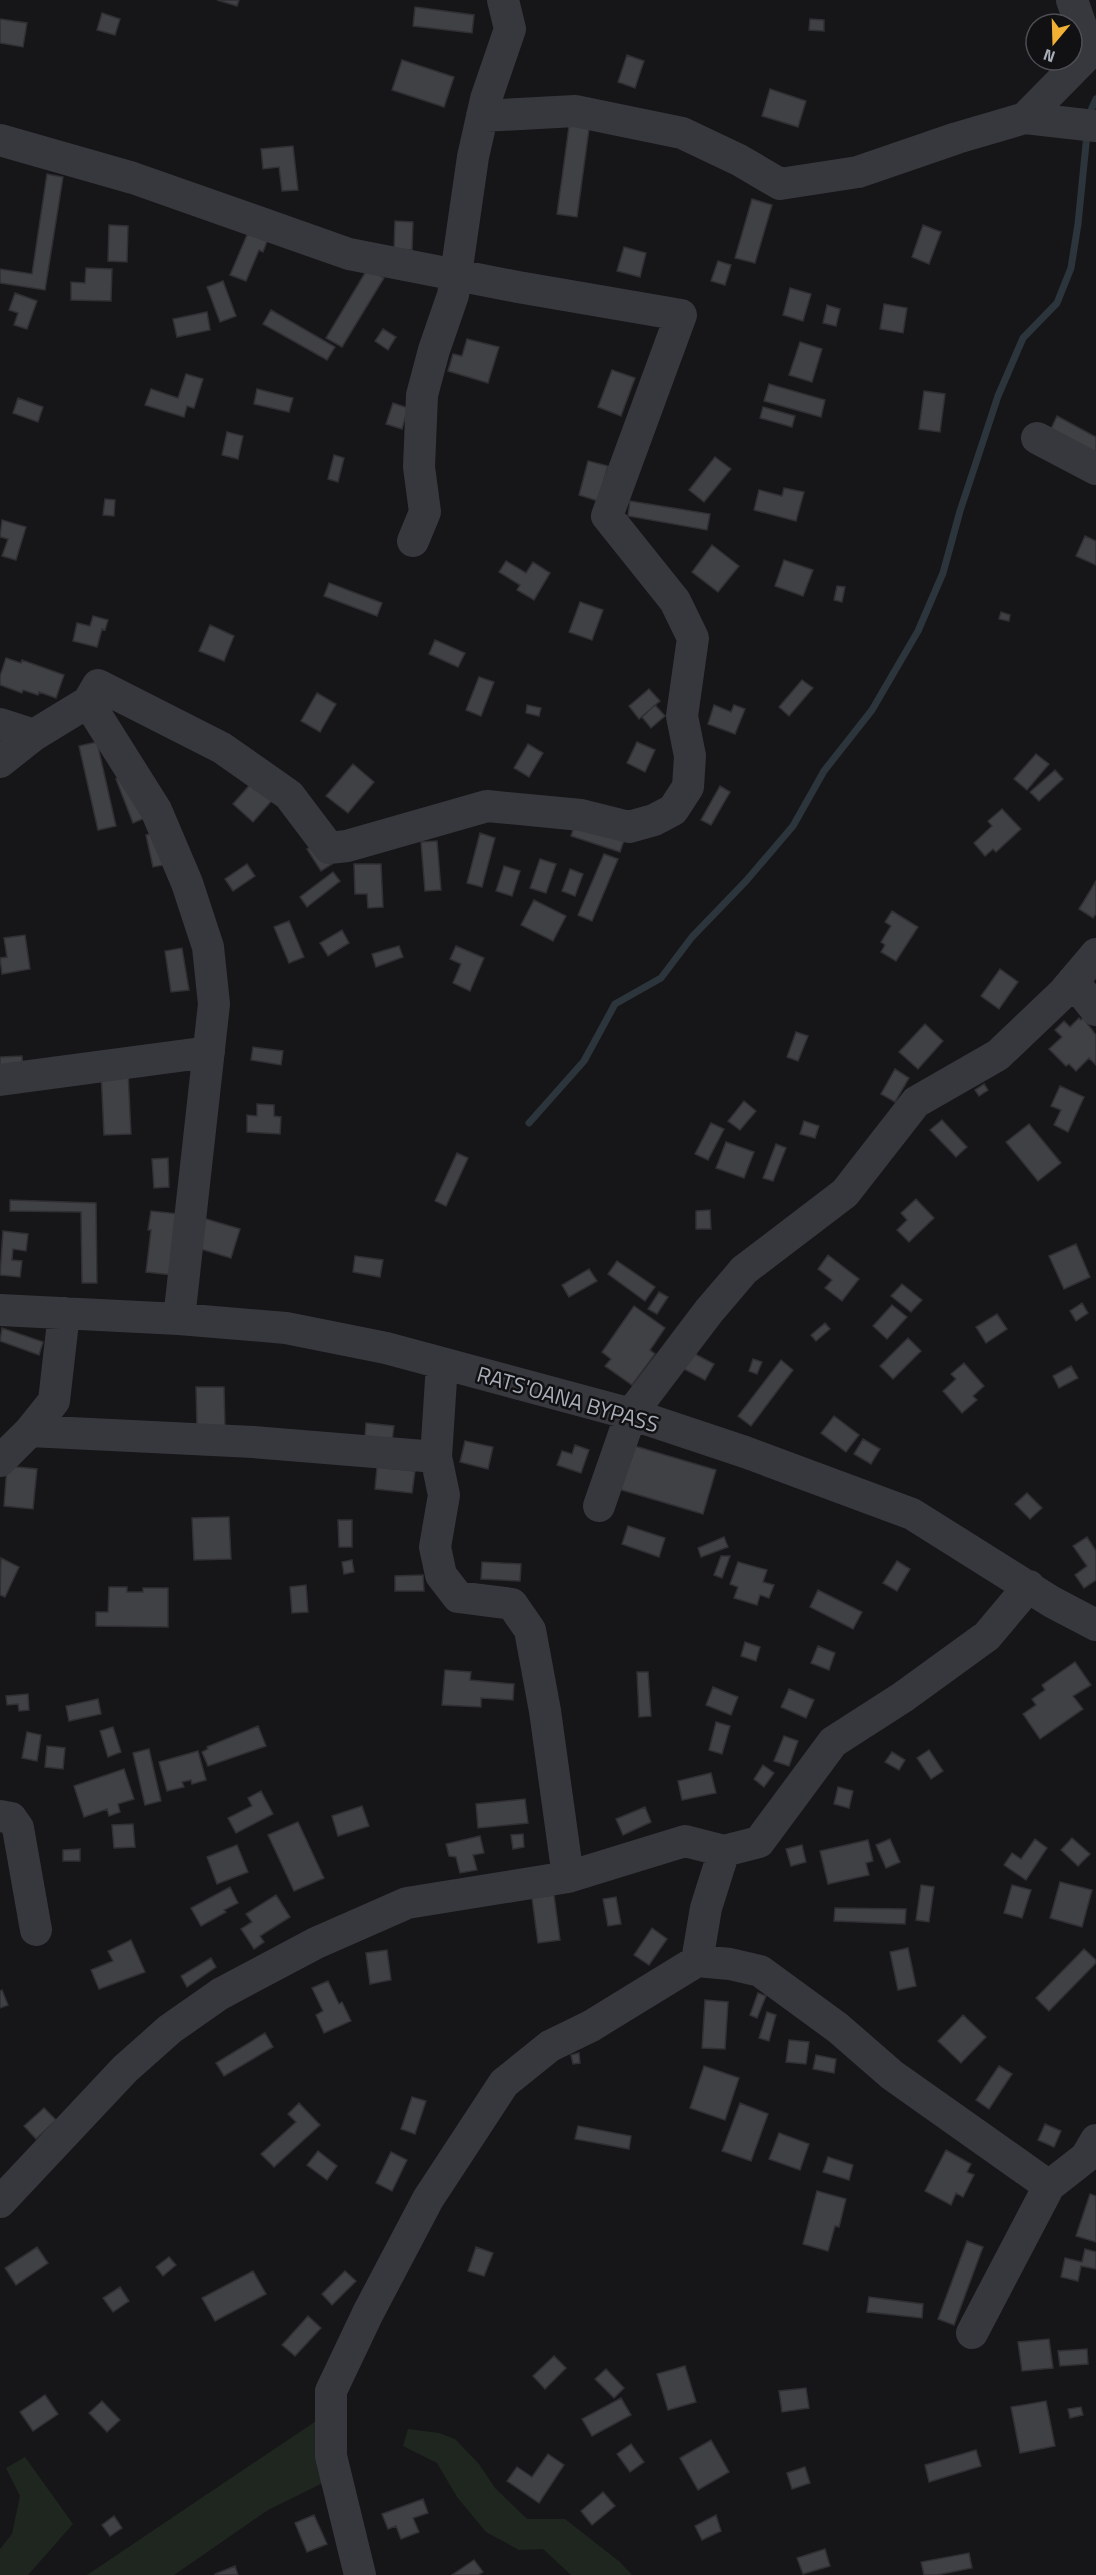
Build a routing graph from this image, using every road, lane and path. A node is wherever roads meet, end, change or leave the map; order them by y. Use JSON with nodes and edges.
{"nodes":[{"id":1,"x":502,"y":0,"type":"edge"},
{"id":2,"x":1072,"y":0,"type":"edge"},
{"id":3,"x":1093,"y":49,"type":"edge"},
{"id":4,"x":482,"y":117,"type":"junction"},
{"id":5,"x":1025,"y":118,"type":"junction"},
{"id":6,"x":1096,"y":126,"type":"edge"},
{"id":7,"x":0,"y":140,"type":"edge"},
{"id":8,"x":456,"y":274,"type":"junction"},
{"id":9,"x":1036,"y":438,"type":"dead end"},
{"id":10,"x":1096,"y":469,"type":"edge"},
{"id":11,"x":413,"y":541,"type":"dead end"},
{"id":12,"x":88,"y":702,"type":"junction"},
{"id":13,"x":0,"y":724,"type":"edge"},
{"id":14,"x":34,"y":735,"type":"junction"},
{"id":15,"x":0,"y":762,"type":"edge"},
{"id":16,"x":1096,"y":954,"type":"edge"},
{"id":17,"x":1073,"y":981,"type":"junction"},
{"id":18,"x":1096,"y":1010,"type":"edge"},
{"id":19,"x":209,"y":1052,"type":"junction"},
{"id":20,"x":0,"y":1080,"type":"edge"},
{"id":21,"x":0,"y":1310,"type":"edge"},
{"id":22,"x":64,"y":1313,"type":"junction"},
{"id":23,"x":179,"y":1319,"type":"junction"},
{"id":24,"x":442,"y":1364,"type":"junction"},
{"id":25,"x":632,"y":1414,"type":"junction"},
{"id":26,"x":30,"y":1431,"type":"junction"},
{"id":27,"x":436,"y":1457,"type":"junction"},
{"id":28,"x":0,"y":1461,"type":"edge"},
{"id":29,"x":599,"y":1506,"type":"dead end"},
{"id":30,"x":1029,"y":1586,"type":"junction"},
{"id":31,"x":1094,"y":1621,"type":"edge"},
{"id":32,"x":0,"y":1816,"type":"edge"},
{"id":33,"x":724,"y":1851,"type":"junction"},
{"id":34,"x":568,"y":1877,"type":"junction"},
{"id":35,"x":36,"y":1930,"type":"dead end"},
{"id":36,"x":697,"y":1961,"type":"junction"},
{"id":37,"x":1096,"y":2140,"type":"edge"},
{"id":38,"x":1049,"y":2186,"type":"junction"},
{"id":39,"x":0,"y":2202,"type":"edge"},
{"id":40,"x":972,"y":2333,"type":"dead end"},
{"id":41,"x":360,"y":2575,"type":"edge"}],
"edges":[{"from":1,"to":4,"type":"street"},
{"from":2,"to":3,"type":"street"},
{"from":3,"to":5,"type":"street"},
{"from":4,"to":5,"type":"street"},
{"from":4,"to":8,"type":"street"},
{"from":5,"to":6,"type":"street"},
{"from":7,"to":8,"type":"street"},
{"from":8,"to":11,"type":"street"},
{"from":8,"to":12,"type":"street"},
{"from":9,"to":10,"type":"street"},
{"from":12,"to":14,"type":"street"},
{"from":12,"to":19,"type":"street"},
{"from":13,"to":14,"type":"street"},
{"from":14,"to":15,"type":"street"},
{"from":16,"to":17,"type":"street"},
{"from":17,"to":18,"type":"street"},
{"from":17,"to":25,"type":"street"},
{"from":19,"to":20,"type":"street"},
{"from":19,"to":23,"type":"street"},
{"from":21,"to":22,"type":"street","name":"RATS'OANA BYPASS"},
{"from":22,"to":23,"type":"street","name":"RATS'OANA BYPASS"},
{"from":22,"to":26,"type":"street"},
{"from":23,"to":24,"type":"street","name":"RATS'OANA BYPASS"},
{"from":24,"to":25,"type":"street","name":"RATS'OANA BYPASS"},
{"from":24,"to":27,"type":"street"},
{"from":25,"to":29,"type":"street"},
{"from":25,"to":30,"type":"street","name":"RATS'OANA BYPASS"},
{"from":26,"to":27,"type":"street"},
{"from":26,"to":28,"type":"street"},
{"from":27,"to":34,"type":"street"},
{"from":30,"to":31,"type":"street","name":"RATS'OANA BYPASS"},
{"from":30,"to":33,"type":"street"},
{"from":32,"to":35,"type":"street"},
{"from":33,"to":34,"type":"street"},
{"from":33,"to":36,"type":"street"},
{"from":34,"to":39,"type":"street"},
{"from":36,"to":38,"type":"street"},
{"from":36,"to":41,"type":"street"},
{"from":37,"to":38,"type":"street"},
{"from":38,"to":40,"type":"street"}]}
